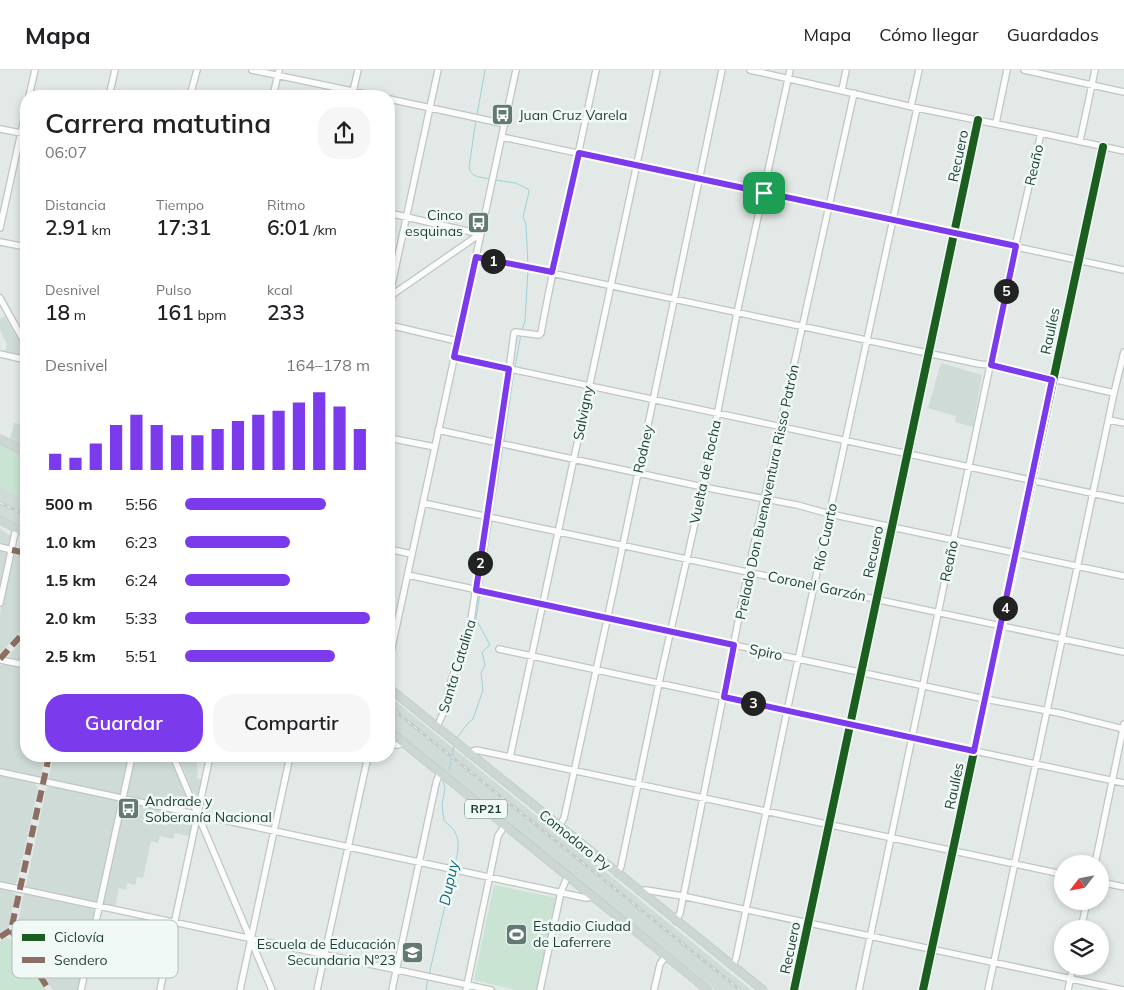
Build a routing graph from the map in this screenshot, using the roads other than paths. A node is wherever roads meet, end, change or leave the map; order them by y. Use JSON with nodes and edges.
{"nodes":[{"id":1,"x":35,"y":70,"type":"edge"},
{"id":2,"x":115,"y":70,"type":"edge"},
{"id":3,"x":196,"y":70,"type":"edge"},
{"id":4,"x":252,"y":70,"type":"edge"},
{"id":5,"x":358,"y":70,"type":"edge"},
{"id":6,"x":438,"y":70,"type":"edge"},
{"id":7,"x":516,"y":70,"type":"edge"},
{"id":8,"x":596,"y":70,"type":"edge"},
{"id":9,"x":658,"y":70,"type":"edge"},
{"id":10,"x":722,"y":70,"type":"edge"},
{"id":11,"x":750,"y":70,"type":"edge"},
{"id":12,"x":790,"y":70,"type":"edge"},
{"id":13,"x":846,"y":70,"type":"edge"},
{"id":14,"x":919,"y":70,"type":"edge"},
{"id":15,"x":1007,"y":70,"type":"edge"},
{"id":16,"x":1024,"y":70,"type":"edge"},
{"id":17,"x":1095,"y":70,"type":"edge"},
{"id":18,"x":278,"y":73,"type":"edge"},
{"id":19,"x":788,"y":78,"type":"junction"},
{"id":20,"x":1092,"y":85,"type":"junction"},
{"id":21,"x":30,"y":90,"type":"edge"},
{"id":22,"x":111,"y":90,"type":"edge"},
{"id":23,"x":191,"y":90,"type":"edge"},
{"id":24,"x":274,"y":90,"type":"edge"},
{"id":25,"x":339,"y":90,"type":"edge"},
{"id":26,"x":354,"y":90,"type":"edge"},
{"id":27,"x":842,"y":90,"type":"junction"},
{"id":28,"x":1124,"y":92,"type":"edge"},
{"id":29,"x":854,"y":93,"type":"junction"},
{"id":30,"x":395,"y":100,"type":"edge"},
{"id":31,"x":914,"y":107,"type":"junction"},
{"id":32,"x":430,"y":108,"type":"junction"},
{"id":33,"x":978,"y":120,"type":"junction"},
{"id":34,"x":505,"y":124,"type":"junction"},
{"id":35,"x":996,"y":124,"type":"junction"},
{"id":36,"x":0,"y":129,"type":"edge"},
{"id":37,"x":20,"y":133,"type":"edge"},
{"id":38,"x":1042,"y":133,"type":"junction"},
{"id":39,"x":502,"y":137,"type":"junction"},
{"id":40,"x":1080,"y":141,"type":"junction"},
{"id":41,"x":1103,"y":147,"type":"junction"},
{"id":42,"x":20,"y":150,"type":"edge"},
{"id":43,"x":1124,"y":151,"type":"edge"},
{"id":44,"x":579,"y":153,"type":"junction"},
{"id":45,"x":637,"y":166,"type":"junction"},
{"id":46,"x":699,"y":179,"type":"junction"},
{"id":47,"x":764,"y":193,"type":"junction"},
{"id":48,"x":829,"y":207,"type":"junction"},
{"id":49,"x":395,"y":214,"type":"edge"},
{"id":50,"x":406,"y":216,"type":"junction"},
{"id":51,"x":892,"y":220,"type":"junction"},
{"id":52,"x":0,"y":228,"type":"edge"},
{"id":53,"x":955,"y":233,"type":"junction"},
{"id":54,"x":480,"y":234,"type":"junction"},
{"id":55,"x":0,"y":242,"type":"edge"},
{"id":56,"x":20,"y":246,"type":"edge"},
{"id":57,"x":1016,"y":246,"type":"junction"},
{"id":58,"x":476,"y":257,"type":"junction"},
{"id":59,"x":1078,"y":260,"type":"junction"},
{"id":60,"x":395,"y":268,"type":"edge"},
{"id":61,"x":1124,"y":270,"type":"edge"},
{"id":62,"x":552,"y":272,"type":"junction"},
{"id":63,"x":611,"y":285,"type":"junction"},
{"id":64,"x":395,"y":293,"type":"edge"},
{"id":65,"x":0,"y":298,"type":"edge"},
{"id":66,"x":674,"y":300,"type":"junction"},
{"id":67,"x":738,"y":313,"type":"junction"},
{"id":68,"x":395,"y":326,"type":"edge"},
{"id":69,"x":802,"y":327,"type":"junction"},
{"id":70,"x":20,"y":334,"type":"edge"},
{"id":71,"x":866,"y":340,"type":"junction"},
{"id":72,"x":457,"y":341,"type":"junction"},
{"id":73,"x":1124,"y":352,"type":"edge"},
{"id":74,"x":928,"y":353,"type":"junction"},
{"id":75,"x":0,"y":354,"type":"edge"},
{"id":76,"x":454,"y":357,"type":"junction"},
{"id":77,"x":20,"y":359,"type":"edge"},
{"id":78,"x":991,"y":365,"type":"junction"},
{"id":79,"x":510,"y":370,"type":"junction"},
{"id":80,"x":1052,"y":380,"type":"junction"},
{"id":81,"x":588,"y":385,"type":"junction"},
{"id":82,"x":1114,"y":393,"type":"junction"},
{"id":83,"x":653,"y":399,"type":"junction"},
{"id":84,"x":718,"y":413,"type":"junction"},
{"id":85,"x":1109,"y":420,"type":"junction"},
{"id":86,"x":1124,"y":424,"type":"edge"},
{"id":87,"x":780,"y":426,"type":"junction"},
{"id":88,"x":438,"y":430,"type":"junction"},
{"id":89,"x":0,"y":439,"type":"edge"},
{"id":90,"x":395,"y":439,"type":"edge"},
{"id":91,"x":845,"y":439,"type":"junction"},
{"id":92,"x":499,"y":443,"type":"junction"},
{"id":93,"x":435,"y":447,"type":"junction"},
{"id":94,"x":20,"y":449,"type":"edge"},
{"id":95,"x":907,"y":453,"type":"junction"},
{"id":96,"x":574,"y":459,"type":"junction"},
{"id":97,"x":969,"y":466,"type":"junction"},
{"id":98,"x":637,"y":473,"type":"junction"},
{"id":99,"x":1031,"y":480,"type":"junction"},
{"id":100,"x":703,"y":488,"type":"junction"},
{"id":101,"x":1093,"y":493,"type":"junction"},
{"id":102,"x":764,"y":499,"type":"junction"},
{"id":103,"x":1124,"y":500,"type":"edge"},
{"id":104,"x":422,"y":503,"type":"junction"},
{"id":105,"x":830,"y":514,"type":"junction"},
{"id":106,"x":488,"y":516,"type":"junction"},
{"id":107,"x":0,"y":520,"type":"edge"},
{"id":108,"x":892,"y":526,"type":"junction"},
{"id":109,"x":16,"y":528,"type":"junction"},
{"id":110,"x":20,"y":530,"type":"edge"},
{"id":111,"x":557,"y":531,"type":"junction"},
{"id":112,"x":953,"y":540,"type":"junction"},
{"id":113,"x":622,"y":544,"type":"junction"},
{"id":114,"x":0,"y":547,"type":"edge"},
{"id":115,"x":12,"y":550,"type":"junction"},
{"id":116,"x":395,"y":551,"type":"edge"},
{"id":117,"x":1016,"y":553,"type":"junction"},
{"id":118,"x":411,"y":554,"type":"junction"},
{"id":119,"x":687,"y":558,"type":"junction"},
{"id":120,"x":1078,"y":566,"type":"junction"},
{"id":121,"x":748,"y":572,"type":"junction"},
{"id":122,"x":408,"y":575,"type":"junction"},
{"id":123,"x":1124,"y":576,"type":"edge"},
{"id":124,"x":814,"y":586,"type":"junction"},
{"id":125,"x":477,"y":590,"type":"junction"},
{"id":126,"x":876,"y":599,"type":"junction"},
{"id":127,"x":0,"y":603,"type":"edge"},
{"id":128,"x":542,"y":604,"type":"junction"},
{"id":129,"x":938,"y":613,"type":"junction"},
{"id":130,"x":606,"y":618,"type":"junction"},
{"id":131,"x":396,"y":625,"type":"joint"},
{"id":132,"x":1001,"y":627,"type":"junction"},
{"id":133,"x":395,"y":630,"type":"edge"},
{"id":134,"x":671,"y":632,"type":"junction"},
{"id":135,"x":1062,"y":639,"type":"junction"},
{"id":136,"x":734,"y":645,"type":"junction"},
{"id":137,"x":499,"y":649,"type":"dead end"},
{"id":138,"x":1124,"y":652,"type":"edge"},
{"id":139,"x":531,"y":656,"type":"junction"},
{"id":140,"x":799,"y":659,"type":"junction"},
{"id":141,"x":0,"y":660,"type":"edge"},
{"id":142,"x":20,"y":664,"type":"edge"},
{"id":143,"x":595,"y":669,"type":"junction"},
{"id":144,"x":861,"y":671,"type":"junction"},
{"id":145,"x":659,"y":683,"type":"junction"},
{"id":146,"x":923,"y":685,"type":"junction"},
{"id":147,"x":395,"y":693,"type":"edge"},
{"id":148,"x":724,"y":697,"type":"junction"},
{"id":149,"x":985,"y":699,"type":"junction"},
{"id":150,"x":787,"y":711,"type":"junction"},
{"id":151,"x":1047,"y":711,"type":"junction"},
{"id":152,"x":850,"y":724,"type":"junction"},
{"id":153,"x":437,"y":727,"type":"junction"},
{"id":154,"x":1124,"y":727,"type":"edge"},
{"id":155,"x":395,"y":736,"type":"edge"},
{"id":156,"x":913,"y":738,"type":"junction"},
{"id":157,"x":404,"y":743,"type":"junction"},
{"id":158,"x":395,"y":744,"type":"edge"},
{"id":159,"x":974,"y":751,"type":"junction"},
{"id":160,"x":468,"y":753,"type":"junction"},
{"id":161,"x":510,"y":757,"type":"junction"},
{"id":162,"x":131,"y":762,"type":"edge"},
{"id":163,"x":176,"y":762,"type":"edge"},
{"id":164,"x":209,"y":762,"type":"edge"},
{"id":165,"x":289,"y":762,"type":"edge"},
{"id":166,"x":367,"y":762,"type":"edge"},
{"id":167,"x":1036,"y":764,"type":"junction"},
{"id":168,"x":574,"y":770,"type":"junction"},
{"id":169,"x":0,"y":772,"type":"edge"},
{"id":170,"x":440,"y":772,"type":"junction"},
{"id":171,"x":1111,"y":780,"type":"junction"},
{"id":172,"x":1124,"y":783,"type":"edge"},
{"id":173,"x":639,"y":784,"type":"junction"},
{"id":174,"x":123,"y":798,"type":"junction"},
{"id":175,"x":704,"y":798,"type":"junction"},
{"id":176,"x":767,"y":810,"type":"junction"},
{"id":177,"x":198,"y":814,"type":"junction"},
{"id":178,"x":828,"y":824,"type":"junction"},
{"id":179,"x":505,"y":825,"type":"junction"},
{"id":180,"x":559,"y":827,"type":"junction"},
{"id":181,"x":274,"y":831,"type":"junction"},
{"id":182,"x":891,"y":837,"type":"junction"},
{"id":183,"x":349,"y":846,"type":"junction"},
{"id":184,"x":952,"y":851,"type":"junction"},
{"id":185,"x":1097,"y":855,"type":"edge"},
{"id":186,"x":419,"y":862,"type":"junction"},
{"id":187,"x":1015,"y":864,"type":"junction"},
{"id":188,"x":1054,"y":872,"type":"edge"},
{"id":189,"x":618,"y":874,"type":"junction"},
{"id":190,"x":568,"y":876,"type":"junction"},
{"id":191,"x":490,"y":878,"type":"junction"},
{"id":192,"x":1109,"y":884,"type":"edge"},
{"id":193,"x":0,"y":885,"type":"edge"},
{"id":194,"x":1124,"y":887,"type":"edge"},
{"id":195,"x":639,"y":891,"type":"junction"},
{"id":196,"x":561,"y":892,"type":"junction"},
{"id":197,"x":682,"y":896,"type":"junction"},
{"id":198,"x":594,"y":898,"type":"junction"},
{"id":199,"x":99,"y":906,"type":"junction"},
{"id":200,"x":746,"y":909,"type":"junction"},
{"id":201,"x":96,"y":920,"type":"edge"},
{"id":202,"x":166,"y":920,"type":"edge"},
{"id":203,"x":175,"y":920,"type":"edge"},
{"id":204,"x":676,"y":921,"type":"junction"},
{"id":205,"x":178,"y":923,"type":"edge"},
{"id":206,"x":809,"y":923,"type":"junction"},
{"id":207,"x":870,"y":936,"type":"junction"},
{"id":208,"x":251,"y":939,"type":"junction"},
{"id":209,"x":931,"y":950,"type":"junction"},
{"id":210,"x":324,"y":955,"type":"junction"},
{"id":211,"x":666,"y":956,"type":"junction"},
{"id":212,"x":995,"y":961,"type":"junction"},
{"id":213,"x":733,"y":965,"type":"junction"},
{"id":214,"x":396,"y":970,"type":"junction"},
{"id":215,"x":1071,"y":975,"type":"edge"},
{"id":216,"x":1070,"y":978,"type":"junction"},
{"id":217,"x":467,"y":987,"type":"edge"},
{"id":218,"x":240,"y":990,"type":"edge"},
{"id":219,"x":272,"y":990,"type":"edge"},
{"id":220,"x":317,"y":990,"type":"edge"},
{"id":221,"x":392,"y":990,"type":"edge"},
{"id":222,"x":491,"y":990,"type":"edge"},
{"id":223,"x":540,"y":990,"type":"edge"},
{"id":224,"x":654,"y":990,"type":"edge"},
{"id":225,"x":708,"y":990,"type":"edge"},
{"id":226,"x":762,"y":990,"type":"edge"},
{"id":227,"x":794,"y":990,"type":"edge"},
{"id":228,"x":859,"y":990,"type":"edge"},
{"id":229,"x":923,"y":990,"type":"edge"},
{"id":230,"x":988,"y":990,"type":"edge"},
{"id":231,"x":1068,"y":990,"type":"edge"},
{"id":232,"x":1123,"y":990,"type":"edge"}],
"edges":[{"from":1,"to":21,"type":"street"},
{"from":2,"to":22,"type":"street"},
{"from":3,"to":23,"type":"street"},
{"from":4,"to":18,"type":"street"},
{"from":5,"to":26,"type":"street"},
{"from":6,"to":32,"type":"street"},
{"from":7,"to":34,"type":"street"},
{"from":8,"to":44,"type":"street","name":"Santa Catalina"},
{"from":9,"to":45,"type":"street","name":"Salvigny"},
{"from":10,"to":46,"type":"street","name":"Rodney"},
{"from":11,"to":19,"type":"street"},
{"from":12,"to":19,"type":"street","name":"Vuelta de Rocha"},
{"from":13,"to":27,"type":"street"},
{"from":14,"to":31,"type":"street","name":"Río Cuarto"},
{"from":15,"to":35,"type":"street"},
{"from":16,"to":20,"type":"street"},
{"from":17,"to":20,"type":"street"},
{"from":18,"to":24,"type":"street"},
{"from":18,"to":25,"type":"street"},
{"from":19,"to":27,"type":"street"},
{"from":19,"to":47,"type":"street","name":"Vuelta de Rocha"},
{"from":20,"to":28,"type":"street"},
{"from":20,"to":40,"type":"street"},
{"from":27,"to":29,"type":"street"},
{"from":29,"to":31,"type":"street"},
{"from":29,"to":48,"type":"street","name":"Prelado Don Buenaventura Risso Patrón"},
{"from":30,"to":32,"type":"street"},
{"from":31,"to":33,"type":"street"},
{"from":31,"to":51,"type":"street","name":"Río Cuarto"},
{"from":32,"to":34,"type":"street"},
{"from":32,"to":50,"type":"street"},
{"from":33,"to":35,"type":"street"},
{"from":33,"to":53,"type":"street","name":"Recuero"},
{"from":34,"to":39,"type":"street"},
{"from":35,"to":38,"type":"street"},
{"from":36,"to":37,"type":"street"},
{"from":38,"to":40,"type":"street"},
{"from":38,"to":57,"type":"street","name":"Reaño"},
{"from":39,"to":44,"type":"street"},
{"from":39,"to":54,"type":"street"},
{"from":40,"to":41,"type":"street"},
{"from":41,"to":43,"type":"street"},
{"from":41,"to":59,"type":"street","name":"Raulíes"},
{"from":42,"to":52,"type":"street"},
{"from":44,"to":45,"type":"street"},
{"from":44,"to":62,"type":"street","name":"Santa Catalina"},
{"from":45,"to":46,"type":"street"},
{"from":45,"to":63,"type":"street","name":"Salvigny"},
{"from":46,"to":47,"type":"street"},
{"from":46,"to":66,"type":"street","name":"Rodney"},
{"from":47,"to":48,"type":"street"},
{"from":47,"to":67,"type":"street","name":"Vuelta de Rocha"},
{"from":48,"to":51,"type":"street"},
{"from":48,"to":69,"type":"street","name":"Prelado Don Buenaventura Risso Patrón"},
{"from":49,"to":50,"type":"street"},
{"from":50,"to":54,"type":"street"},
{"from":50,"to":60,"type":"street"},
{"from":51,"to":53,"type":"street"},
{"from":51,"to":71,"type":"street","name":"Río Cuarto"},
{"from":53,"to":57,"type":"street"},
{"from":53,"to":74,"type":"street","name":"Recuero"},
{"from":54,"to":58,"type":"street"},
{"from":54,"to":64,"type":"street"},
{"from":55,"to":56,"type":"street"},
{"from":57,"to":59,"type":"street"},
{"from":57,"to":78,"type":"street","name":"Reaño"},
{"from":58,"to":62,"type":"street"},
{"from":58,"to":72,"type":"street"},
{"from":59,"to":61,"type":"street"},
{"from":59,"to":80,"type":"street","name":"Raulíes"},
{"from":62,"to":63,"type":"street"},
{"from":62,"to":79,"type":"street","name":"Santa Catalina"},
{"from":63,"to":66,"type":"street"},
{"from":63,"to":81,"type":"street","name":"Salvigny"},
{"from":65,"to":70,"type":"street"},
{"from":66,"to":67,"type":"street"},
{"from":66,"to":83,"type":"street","name":"Rodney"},
{"from":67,"to":69,"type":"street"},
{"from":67,"to":84,"type":"street","name":"Vuelta de Rocha"},
{"from":68,"to":72,"type":"street"},
{"from":69,"to":71,"type":"street"},
{"from":69,"to":87,"type":"street","name":"Prelado Don Buenaventura Risso Patrón"},
{"from":71,"to":74,"type":"street"},
{"from":71,"to":91,"type":"street","name":"Río Cuarto"},
{"from":72,"to":76,"type":"street"},
{"from":73,"to":82,"type":"street"},
{"from":74,"to":78,"type":"street"},
{"from":74,"to":95,"type":"street","name":"Recuero"},
{"from":75,"to":77,"type":"street"},
{"from":76,"to":79,"type":"street"},
{"from":76,"to":88,"type":"street"},
{"from":78,"to":80,"type":"street"},
{"from":78,"to":97,"type":"street","name":"Reaño"},
{"from":79,"to":81,"type":"street"},
{"from":79,"to":92,"type":"street","name":"Santa Catalina"},
{"from":80,"to":82,"type":"street"},
{"from":80,"to":99,"type":"street","name":"Raulíes"},
{"from":81,"to":83,"type":"street"},
{"from":81,"to":96,"type":"street","name":"Salvigny"},
{"from":82,"to":85,"type":"street"},
{"from":83,"to":84,"type":"street"},
{"from":83,"to":98,"type":"street","name":"Rodney"},
{"from":84,"to":87,"type":"street"},
{"from":84,"to":100,"type":"street","name":"Vuelta de Rocha"},
{"from":85,"to":86,"type":"street"},
{"from":85,"to":101,"type":"street"},
{"from":87,"to":91,"type":"street"},
{"from":87,"to":102,"type":"street","name":"Prelado Don Buenaventura Risso Patrón"},
{"from":88,"to":92,"type":"street"},
{"from":88,"to":93,"type":"street"},
{"from":89,"to":94,"type":"main road"},
{"from":90,"to":93,"type":"street"},
{"from":91,"to":95,"type":"street"},
{"from":91,"to":105,"type":"street","name":"Río Cuarto"},
{"from":92,"to":96,"type":"street"},
{"from":92,"to":106,"type":"street","name":"Santa Catalina"},
{"from":93,"to":104,"type":"street"},
{"from":95,"to":97,"type":"street"},
{"from":95,"to":108,"type":"street","name":"Recuero"},
{"from":96,"to":98,"type":"street"},
{"from":96,"to":111,"type":"street","name":"Salvigny"},
{"from":97,"to":99,"type":"street"},
{"from":97,"to":112,"type":"street","name":"Reaño"},
{"from":98,"to":100,"type":"street"},
{"from":98,"to":113,"type":"street","name":"Rodney"},
{"from":99,"to":101,"type":"street"},
{"from":99,"to":117,"type":"street","name":"Raulíes"},
{"from":100,"to":102,"type":"street"},
{"from":100,"to":119,"type":"street","name":"Vuelta de Rocha"},
{"from":101,"to":103,"type":"street"},
{"from":101,"to":120,"type":"street"},
{"from":102,"to":105,"type":"street"},
{"from":102,"to":121,"type":"street","name":"Prelado Don Buenaventura Risso Patrón"},
{"from":104,"to":106,"type":"street","name":"Coronel Garzón"},
{"from":104,"to":118,"type":"street"},
{"from":105,"to":108,"type":"street"},
{"from":105,"to":124,"type":"street","name":"Río Cuarto"},
{"from":106,"to":111,"type":"street","name":"Coronel Garzón"},
{"from":106,"to":125,"type":"street","name":"Santa Catalina"},
{"from":107,"to":109,"type":"main road"},
{"from":108,"to":112,"type":"street"},
{"from":108,"to":126,"type":"street","name":"Recuero"},
{"from":109,"to":110,"type":"main road"},
{"from":109,"to":115,"type":"street"},
{"from":111,"to":113,"type":"street","name":"Coronel Garzón"},
{"from":111,"to":128,"type":"street","name":"Salvigny"},
{"from":112,"to":117,"type":"street"},
{"from":112,"to":129,"type":"street","name":"Reaño"},
{"from":113,"to":119,"type":"street","name":"Coronel Garzón"},
{"from":113,"to":130,"type":"street","name":"Rodney"},
{"from":114,"to":115,"type":"street"},
{"from":115,"to":127,"type":"street"},
{"from":116,"to":118,"type":"street"},
{"from":117,"to":120,"type":"street"},
{"from":117,"to":132,"type":"street","name":"Raulíes"},
{"from":118,"to":122,"type":"street"},
{"from":119,"to":121,"type":"street","name":"Coronel Garzón"},
{"from":119,"to":134,"type":"street","name":"Vuelta de Rocha"},
{"from":120,"to":123,"type":"street"},
{"from":120,"to":135,"type":"street"},
{"from":121,"to":124,"type":"street","name":"Coronel Garzón"},
{"from":121,"to":136,"type":"street","name":"Prelado Don Buenaventura Risso Patrón"},
{"from":122,"to":125,"type":"street","name":"Spiro"},
{"from":122,"to":131,"type":"street"},
{"from":124,"to":126,"type":"street","name":"Coronel Garzón"},
{"from":124,"to":140,"type":"street","name":"Río Cuarto"},
{"from":125,"to":128,"type":"street","name":"Spiro"},
{"from":125,"to":153,"type":"street","name":"Santa Catalina"},
{"from":126,"to":129,"type":"street","name":"Coronel Garzón"},
{"from":126,"to":144,"type":"street","name":"Recuero"},
{"from":128,"to":130,"type":"street","name":"Spiro"},
{"from":128,"to":139,"type":"street","name":"Salvigny"},
{"from":129,"to":132,"type":"street","name":"Coronel Garzón"},
{"from":129,"to":146,"type":"street","name":"Reaño"},
{"from":130,"to":134,"type":"street","name":"Spiro"},
{"from":130,"to":143,"type":"street","name":"Rodney"},
{"from":131,"to":133,"type":"street"},
{"from":132,"to":135,"type":"street","name":"Coronel Garzón"},
{"from":132,"to":149,"type":"street","name":"Raulíes"},
{"from":134,"to":136,"type":"street","name":"Spiro"},
{"from":134,"to":145,"type":"street","name":"Vuelta de Rocha"},
{"from":135,"to":138,"type":"street","name":"Coronel Garzón"},
{"from":135,"to":151,"type":"street"},
{"from":136,"to":140,"type":"street","name":"Spiro"},
{"from":136,"to":148,"type":"street","name":"Prelado Don Buenaventura Risso Patrón"},
{"from":137,"to":139,"type":"street"},
{"from":139,"to":143,"type":"street"},
{"from":139,"to":161,"type":"street","name":"Salvigny"},
{"from":140,"to":144,"type":"street","name":"Spiro"},
{"from":140,"to":150,"type":"street","name":"Río Cuarto"},
{"from":141,"to":142,"type":"street"},
{"from":143,"to":145,"type":"street"},
{"from":143,"to":168,"type":"street","name":"Rodney"},
{"from":144,"to":146,"type":"street","name":"Spiro"},
{"from":144,"to":152,"type":"street","name":"Recuero"},
{"from":145,"to":148,"type":"street"},
{"from":145,"to":173,"type":"street","name":"Vuelta de Rocha"},
{"from":146,"to":149,"type":"street","name":"Spiro"},
{"from":146,"to":156,"type":"street","name":"Reaño"},
{"from":147,"to":153,"type":"main road","name":"Comodoro Py"},
{"from":148,"to":150,"type":"street"},
{"from":148,"to":175,"type":"street","name":"Prelado Don Buenaventura Risso Patrón"},
{"from":149,"to":151,"type":"street","name":"Spiro"},
{"from":149,"to":159,"type":"street","name":"Raulíes"},
{"from":150,"to":152,"type":"street"},
{"from":150,"to":176,"type":"street","name":"Río Cuarto"},
{"from":151,"to":154,"type":"street","name":"Spiro"},
{"from":151,"to":167,"type":"street"},
{"from":152,"to":156,"type":"street"},
{"from":152,"to":178,"type":"street","name":"Recuero"},
{"from":153,"to":160,"type":"main road","name":"Comodoro Py"},
{"from":154,"to":171,"type":"street"},
{"from":155,"to":157,"type":"main road","number":"RP21"},
{"from":156,"to":159,"type":"street"},
{"from":156,"to":182,"type":"street","name":"Reaño"},
{"from":157,"to":158,"type":"street"},
{"from":157,"to":170,"type":"main road","number":"RP21"},
{"from":159,"to":167,"type":"street"},
{"from":159,"to":184,"type":"street","name":"Raulíes"},
{"from":160,"to":161,"type":"street"},
{"from":160,"to":180,"type":"main road","name":"Comodoro Py"},
{"from":161,"to":168,"type":"street"},
{"from":162,"to":174,"type":"street"},
{"from":163,"to":177,"type":"street"},
{"from":164,"to":177,"type":"street"},
{"from":165,"to":181,"type":"street"},
{"from":166,"to":183,"type":"street"},
{"from":167,"to":171,"type":"street"},
{"from":167,"to":187,"type":"street"},
{"from":168,"to":173,"type":"street"},
{"from":168,"to":180,"type":"street","name":"Rodney"},
{"from":169,"to":174,"type":"street"},
{"from":170,"to":179,"type":"main road","number":"RP21"},
{"from":170,"to":186,"type":"street"},
{"from":171,"to":172,"type":"street"},
{"from":171,"to":185,"type":"street"},
{"from":173,"to":175,"type":"street"},
{"from":173,"to":189,"type":"street","name":"Vuelta de Rocha"},
{"from":174,"to":177,"type":"street"},
{"from":174,"to":199,"type":"street"},
{"from":175,"to":176,"type":"street"},
{"from":175,"to":197,"type":"street","name":"Prelado Don Buenaventura Risso Patrón"},
{"from":176,"to":178,"type":"street"},
{"from":176,"to":200,"type":"street","name":"Río Cuarto"},
{"from":177,"to":181,"type":"street"},
{"from":177,"to":203,"type":"street"},
{"from":177,"to":208,"type":"street"},
{"from":178,"to":182,"type":"street"},
{"from":178,"to":206,"type":"street","name":"Recuero"},
{"from":179,"to":190,"type":"main road","number":"RP21"},
{"from":179,"to":191,"type":"street"},
{"from":180,"to":189,"type":"main road","name":"Comodoro Py"},
{"from":181,"to":183,"type":"street"},
{"from":181,"to":208,"type":"street"},
{"from":182,"to":184,"type":"street"},
{"from":182,"to":207,"type":"street","name":"Reaño"},
{"from":183,"to":186,"type":"street"},
{"from":183,"to":210,"type":"street"},
{"from":184,"to":187,"type":"street"},
{"from":184,"to":209,"type":"street","name":"Raulíes"},
{"from":186,"to":191,"type":"street"},
{"from":186,"to":214,"type":"street"},
{"from":187,"to":188,"type":"street"},
{"from":187,"to":212,"type":"street"},
{"from":189,"to":195,"type":"main road","name":"Comodoro Py"},
{"from":190,"to":196,"type":"street"},
{"from":190,"to":198,"type":"main road","number":"RP21"},
{"from":191,"to":196,"type":"street"},
{"from":191,"to":217,"type":"street"},
{"from":192,"to":194,"type":"street"},
{"from":193,"to":199,"type":"street"},
{"from":195,"to":197,"type":"street"},
{"from":195,"to":204,"type":"main road","name":"Comodoro Py"},
{"from":196,"to":198,"type":"street"},
{"from":196,"to":223,"type":"street"},
{"from":197,"to":200,"type":"street"},
{"from":197,"to":204,"type":"street","name":"Prelado Don Buenaventura Risso Patrón"},
{"from":198,"to":211,"type":"main road","number":"RP21"},
{"from":199,"to":201,"type":"street"},
{"from":199,"to":202,"type":"street"},
{"from":200,"to":206,"type":"street"},
{"from":200,"to":213,"type":"street","name":"Río Cuarto"},
{"from":204,"to":213,"type":"main road","name":"Comodoro Py"},
{"from":205,"to":208,"type":"street"},
{"from":206,"to":207,"type":"street"},
{"from":206,"to":227,"type":"street","name":"Recuero"},
{"from":207,"to":209,"type":"street"},
{"from":207,"to":228,"type":"street","name":"Reaño"},
{"from":208,"to":210,"type":"street"},
{"from":208,"to":218,"type":"street"},
{"from":208,"to":219,"type":"street"},
{"from":209,"to":212,"type":"street"},
{"from":209,"to":229,"type":"street","name":"Raulíes"},
{"from":210,"to":214,"type":"street"},
{"from":210,"to":220,"type":"street"},
{"from":211,"to":224,"type":"street"},
{"from":211,"to":225,"type":"main road","number":"RP21"},
{"from":212,"to":216,"type":"street"},
{"from":212,"to":230,"type":"street"},
{"from":213,"to":226,"type":"main road","name":"Comodoro Py"},
{"from":214,"to":217,"type":"street"},
{"from":214,"to":221,"type":"street"},
{"from":215,"to":216,"type":"street"},
{"from":216,"to":231,"type":"street"},
{"from":216,"to":232,"type":"street"},
{"from":217,"to":222,"type":"street"}]}
